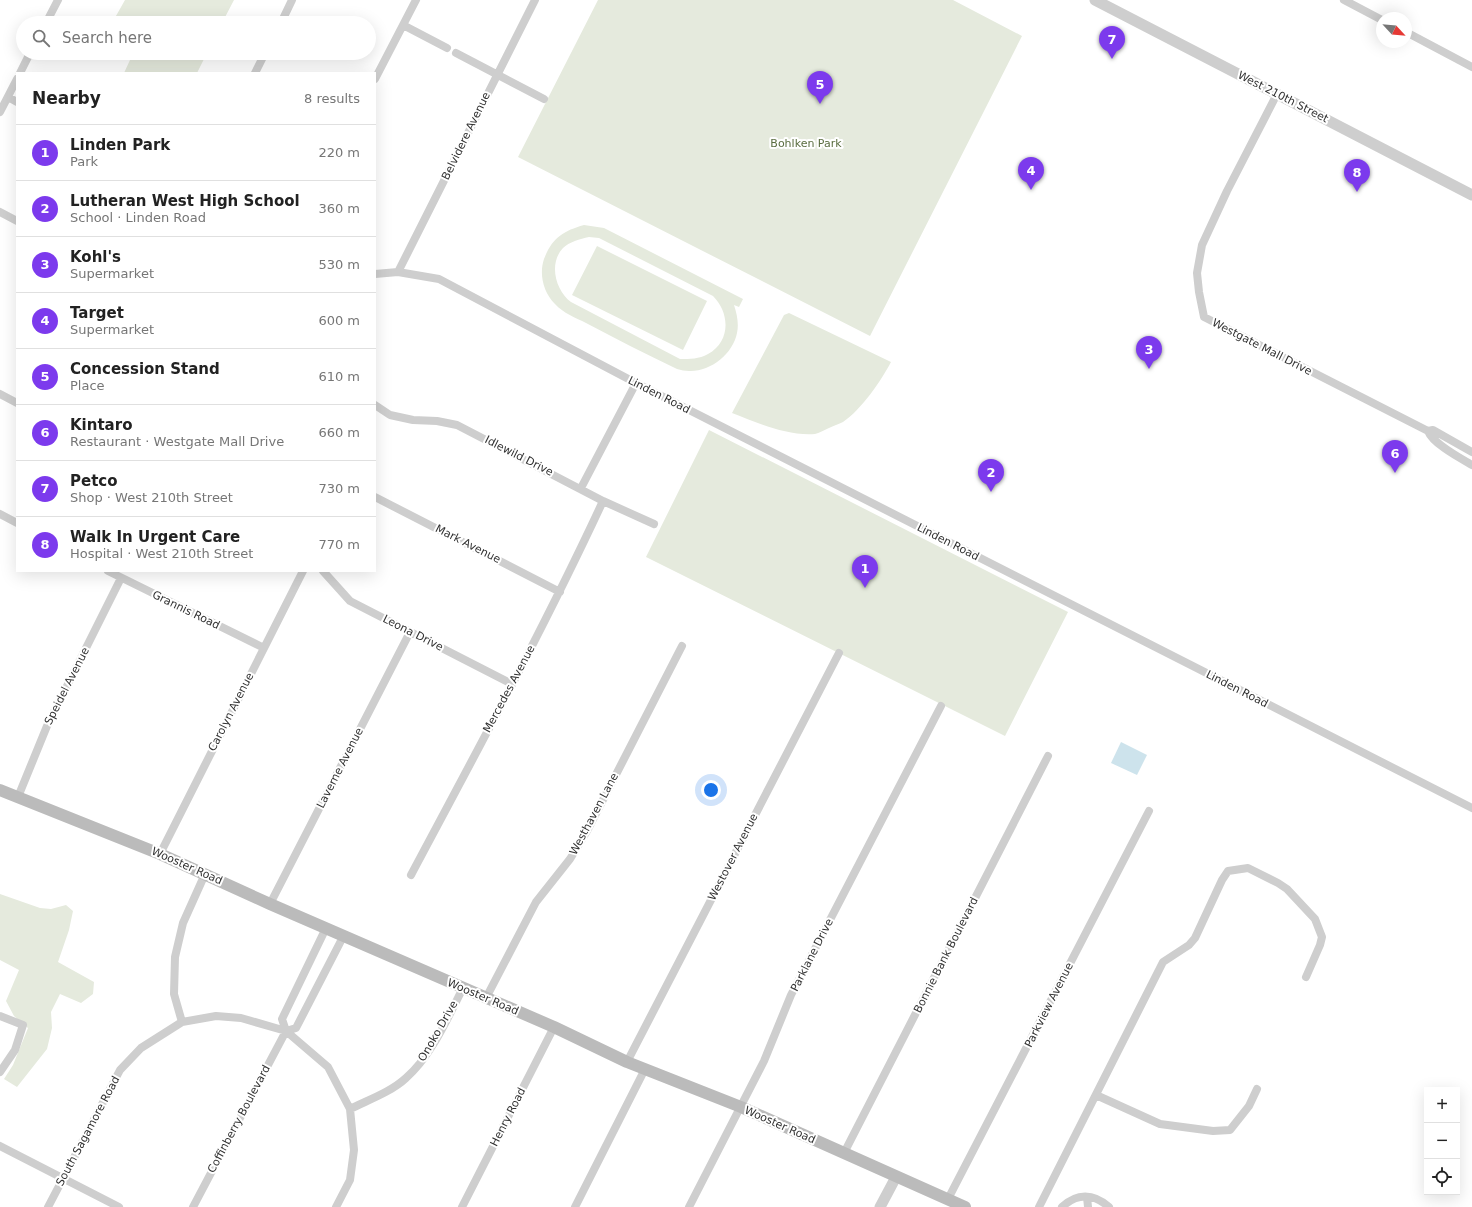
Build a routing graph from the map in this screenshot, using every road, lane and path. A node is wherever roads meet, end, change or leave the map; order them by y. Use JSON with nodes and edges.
{"nodes":[{"id":1,"x":58,"y":0,"type":"edge"},
{"id":2,"x":292,"y":0,"type":"edge"},
{"id":3,"x":416,"y":0,"type":"edge"},
{"id":4,"x":535,"y":0,"type":"edge"},
{"id":5,"x":1095,"y":0,"type":"edge"},
{"id":6,"x":1344,"y":0,"type":"edge"},
{"id":7,"x":50,"y":16,"type":"edge"},
{"id":8,"x":284,"y":16,"type":"edge"},
{"id":9,"x":1376,"y":17,"type":"edge"},
{"id":10,"x":403,"y":25,"type":"junction"},
{"id":11,"x":1412,"y":35,"type":"edge"},
{"id":12,"x":447,"y":48,"type":"dead end"},
{"id":13,"x":456,"y":52,"type":"dead end"},
{"id":14,"x":26,"y":60,"type":"edge"},
{"id":15,"x":262,"y":60,"type":"edge"},
{"id":16,"x":1472,"y":67,"type":"edge"},
{"id":17,"x":20,"y":72,"type":"edge"},
{"id":18,"x":256,"y":72,"type":"edge"},
{"id":19,"x":496,"y":74,"type":"junction"},
{"id":20,"x":376,"y":77,"type":"edge"},
{"id":21,"x":16,"y":81,"type":"edge"},
{"id":22,"x":1277,"y":94,"type":"junction"},
{"id":23,"x":8,"y":97,"type":"junction"},
{"id":24,"x":544,"y":99,"type":"dead end"},
{"id":25,"x":16,"y":101,"type":"edge"},
{"id":26,"x":0,"y":112,"type":"edge"},
{"id":27,"x":1472,"y":195,"type":"edge"},
{"id":28,"x":0,"y":212,"type":"edge"},
{"id":29,"x":16,"y":220,"type":"edge"},
{"id":30,"x":398,"y":272,"type":"junction"},
{"id":31,"x":376,"y":274,"type":"edge"},
{"id":32,"x":636,"y":383,"type":"junction"},
{"id":33,"x":0,"y":394,"type":"edge"},
{"id":34,"x":16,"y":402,"type":"edge"},
{"id":35,"x":377,"y":407,"type":"edge"},
{"id":36,"x":1428,"y":432,"type":"junction"},
{"id":37,"x":1472,"y":452,"type":"edge"},
{"id":38,"x":1472,"y":465,"type":"edge"},
{"id":39,"x":581,"y":488,"type":"junction"},
{"id":40,"x":376,"y":498,"type":"edge"},
{"id":41,"x":604,"y":501,"type":"junction"},
{"id":42,"x":0,"y":514,"type":"edge"},
{"id":43,"x":16,"y":522,"type":"edge"},
{"id":44,"x":654,"y":524,"type":"dead end"},
{"id":45,"x":110,"y":572,"type":"edge"},
{"id":46,"x":302,"y":572,"type":"edge"},
{"id":47,"x":324,"y":572,"type":"edge"},
{"id":48,"x":121,"y":578,"type":"junction"},
{"id":49,"x":560,"y":592,"type":"junction"},
{"id":50,"x":410,"y":632,"type":"junction"},
{"id":51,"x":682,"y":646,"type":"dead end"},
{"id":52,"x":264,"y":648,"type":"junction"},
{"id":53,"x":839,"y":653,"type":"dead end"},
{"id":54,"x":512,"y":684,"type":"junction"},
{"id":55,"x":941,"y":706,"type":"dead end"},
{"id":56,"x":1048,"y":756,"type":"dead end"},
{"id":57,"x":0,"y":790,"type":"edge"},
{"id":58,"x":18,"y":797,"type":"junction"},
{"id":59,"x":1472,"y":808,"type":"edge"},
{"id":60,"x":1149,"y":811,"type":"dead end"},
{"id":61,"x":160,"y":854,"type":"junction"},
{"id":62,"x":205,"y":874,"type":"junction"},
{"id":63,"x":411,"y":875,"type":"dead end"},
{"id":64,"x":270,"y":904,"type":"junction"},
{"id":65,"x":326,"y":928,"type":"junction"},
{"id":66,"x":344,"y":935,"type":"junction"},
{"id":67,"x":1306,"y":977,"type":"dead end"},
{"id":68,"x":463,"y":988,"type":"junction"},
{"id":69,"x":486,"y":998,"type":"junction"},
{"id":70,"x":0,"y":1016,"type":"edge"},
{"id":71,"x":182,"y":1022,"type":"junction"},
{"id":72,"x":554,"y":1027,"type":"junction"},
{"id":73,"x":286,"y":1031,"type":"junction"},
{"id":74,"x":627,"y":1062,"type":"junction"},
{"id":75,"x":645,"y":1070,"type":"junction"},
{"id":76,"x":0,"y":1072,"type":"edge"},
{"id":77,"x":1257,"y":1089,"type":"dead end"},
{"id":78,"x":1096,"y":1095,"type":"junction"},
{"id":79,"x":740,"y":1107,"type":"junction"},
{"id":80,"x":350,"y":1109,"type":"junction"},
{"id":81,"x":0,"y":1146,"type":"edge"},
{"id":82,"x":844,"y":1153,"type":"junction"},
{"id":83,"x":896,"y":1177,"type":"junction"},
{"id":84,"x":63,"y":1178,"type":"junction"},
{"id":85,"x":1087,"y":1197,"type":"junction"},
{"id":86,"x":948,"y":1199,"type":"junction"},
{"id":87,"x":48,"y":1207,"type":"edge"},
{"id":88,"x":119,"y":1207,"type":"edge"},
{"id":89,"x":193,"y":1207,"type":"edge"},
{"id":90,"x":336,"y":1207,"type":"edge"},
{"id":91,"x":462,"y":1207,"type":"edge"},
{"id":92,"x":575,"y":1207,"type":"edge"},
{"id":93,"x":689,"y":1207,"type":"edge"},
{"id":94,"x":880,"y":1207,"type":"edge"},
{"id":95,"x":964,"y":1207,"type":"edge"},
{"id":96,"x":1040,"y":1207,"type":"edge"},
{"id":97,"x":1062,"y":1207,"type":"edge"},
{"id":98,"x":1088,"y":1207,"type":"edge"},
{"id":99,"x":1109,"y":1207,"type":"edge"}],
"edges":[{"from":1,"to":7,"type":"street"},
{"from":2,"to":8,"type":"street"},
{"from":3,"to":10,"type":"street"},
{"from":4,"to":19,"type":"street","name":"Belvidere Avenue"},
{"from":5,"to":22,"type":"street","name":"West 210th Street"},
{"from":6,"to":9,"type":"street"},
{"from":10,"to":12,"type":"street"},
{"from":10,"to":20,"type":"street"},
{"from":11,"to":16,"type":"street"},
{"from":13,"to":19,"type":"street"},
{"from":14,"to":17,"type":"street"},
{"from":15,"to":18,"type":"street"},
{"from":19,"to":24,"type":"street"},
{"from":19,"to":30,"type":"street","name":"Belvidere Avenue"},
{"from":21,"to":23,"type":"street"},
{"from":22,"to":27,"type":"street","name":"West 210th Street"},
{"from":22,"to":36,"type":"street","name":"Westgate Mall Drive"},
{"from":23,"to":25,"type":"street"},
{"from":23,"to":26,"type":"street"},
{"from":28,"to":29,"type":"street"},
{"from":30,"to":31,"type":"street","name":"Linden Road"},
{"from":30,"to":32,"type":"street","name":"Linden Road"},
{"from":32,"to":39,"type":"street"},
{"from":32,"to":59,"type":"street","name":"Linden Road"},
{"from":33,"to":34,"type":"street"},
{"from":35,"to":39,"type":"street","name":"Idlewild Drive"},
{"from":36,"to":37,"type":"street","name":"Westgate Mall Drive"},
{"from":36,"to":38,"type":"street","name":"Westgate Mall Drive"},
{"from":39,"to":41,"type":"street","name":"Idlewild Drive"},
{"from":40,"to":49,"type":"street","name":"Mark Avenue"},
{"from":41,"to":44,"type":"street","name":"Idlewild Drive"},
{"from":41,"to":49,"type":"street","name":"Mercedes Avenue"},
{"from":42,"to":43,"type":"street"},
{"from":45,"to":48,"type":"street","name":"Grannis Road"},
{"from":46,"to":52,"type":"street","name":"Carolyn Avenue"},
{"from":47,"to":50,"type":"street","name":"Leona Drive"},
{"from":48,"to":52,"type":"street","name":"Grannis Road"},
{"from":48,"to":58,"type":"street","name":"Speidel Avenue"},
{"from":49,"to":54,"type":"street","name":"Mercedes Avenue"},
{"from":50,"to":54,"type":"street","name":"Leona Drive"},
{"from":50,"to":64,"type":"street","name":"Laverne Avenue"},
{"from":51,"to":69,"type":"street","name":"Westhaven Lane"},
{"from":52,"to":61,"type":"street","name":"Carolyn Avenue"},
{"from":53,"to":74,"type":"street","name":"Westover Avenue"},
{"from":54,"to":63,"type":"street","name":"Mercedes Avenue"},
{"from":55,"to":79,"type":"street","name":"Parklane Drive"},
{"from":56,"to":82,"type":"street","name":"Bonnie Bank Boulevard"},
{"from":57,"to":58,"type":"main road","name":"Wooster Road"},
{"from":58,"to":61,"type":"main road","name":"Wooster Road"},
{"from":60,"to":86,"type":"street","name":"Parkview Avenue"},
{"from":61,"to":62,"type":"main road","name":"Wooster Road"},
{"from":62,"to":64,"type":"main road","name":"Wooster Road"},
{"from":62,"to":71,"type":"street"},
{"from":64,"to":65,"type":"main road","name":"Wooster Road"},
{"from":65,"to":66,"type":"main road","name":"Wooster Road"},
{"from":65,"to":73,"type":"street"},
{"from":66,"to":68,"type":"main road","name":"Wooster Road"},
{"from":66,"to":73,"type":"street","name":"Coffinberry Boulevard"},
{"from":67,"to":78,"type":"street"},
{"from":68,"to":69,"type":"main road","name":"Wooster Road"},
{"from":68,"to":80,"type":"street","name":"Onoko Drive"},
{"from":69,"to":72,"type":"main road","name":"Wooster Road"},
{"from":70,"to":76,"type":"street"},
{"from":71,"to":73,"type":"street","name":"South Sagamore Road"},
{"from":71,"to":84,"type":"street","name":"South Sagamore Road"},
{"from":72,"to":74,"type":"main road","name":"Wooster Road"},
{"from":72,"to":91,"type":"street","name":"Henry Road"},
{"from":73,"to":80,"type":"street"},
{"from":73,"to":89,"type":"street","name":"Coffinberry Boulevard"},
{"from":74,"to":75,"type":"main road","name":"Wooster Road"},
{"from":75,"to":79,"type":"main road","name":"Wooster Road"},
{"from":75,"to":92,"type":"street"},
{"from":77,"to":78,"type":"street"},
{"from":78,"to":96,"type":"street"},
{"from":79,"to":82,"type":"main road","name":"Wooster Road"},
{"from":79,"to":93,"type":"street","name":"Parklane Drive"},
{"from":80,"to":90,"type":"street"},
{"from":81,"to":84,"type":"street"},
{"from":82,"to":83,"type":"main road","name":"Wooster Road"},
{"from":83,"to":86,"type":"main road","name":"Wooster Road"},
{"from":83,"to":94,"type":"street"},
{"from":84,"to":87,"type":"street","name":"South Sagamore Road"},
{"from":84,"to":88,"type":"street"},
{"from":85,"to":97,"type":"street"},
{"from":85,"to":98,"type":"street"},
{"from":85,"to":99,"type":"street"},
{"from":86,"to":95,"type":"main road","name":"Wooster Road"}]}
